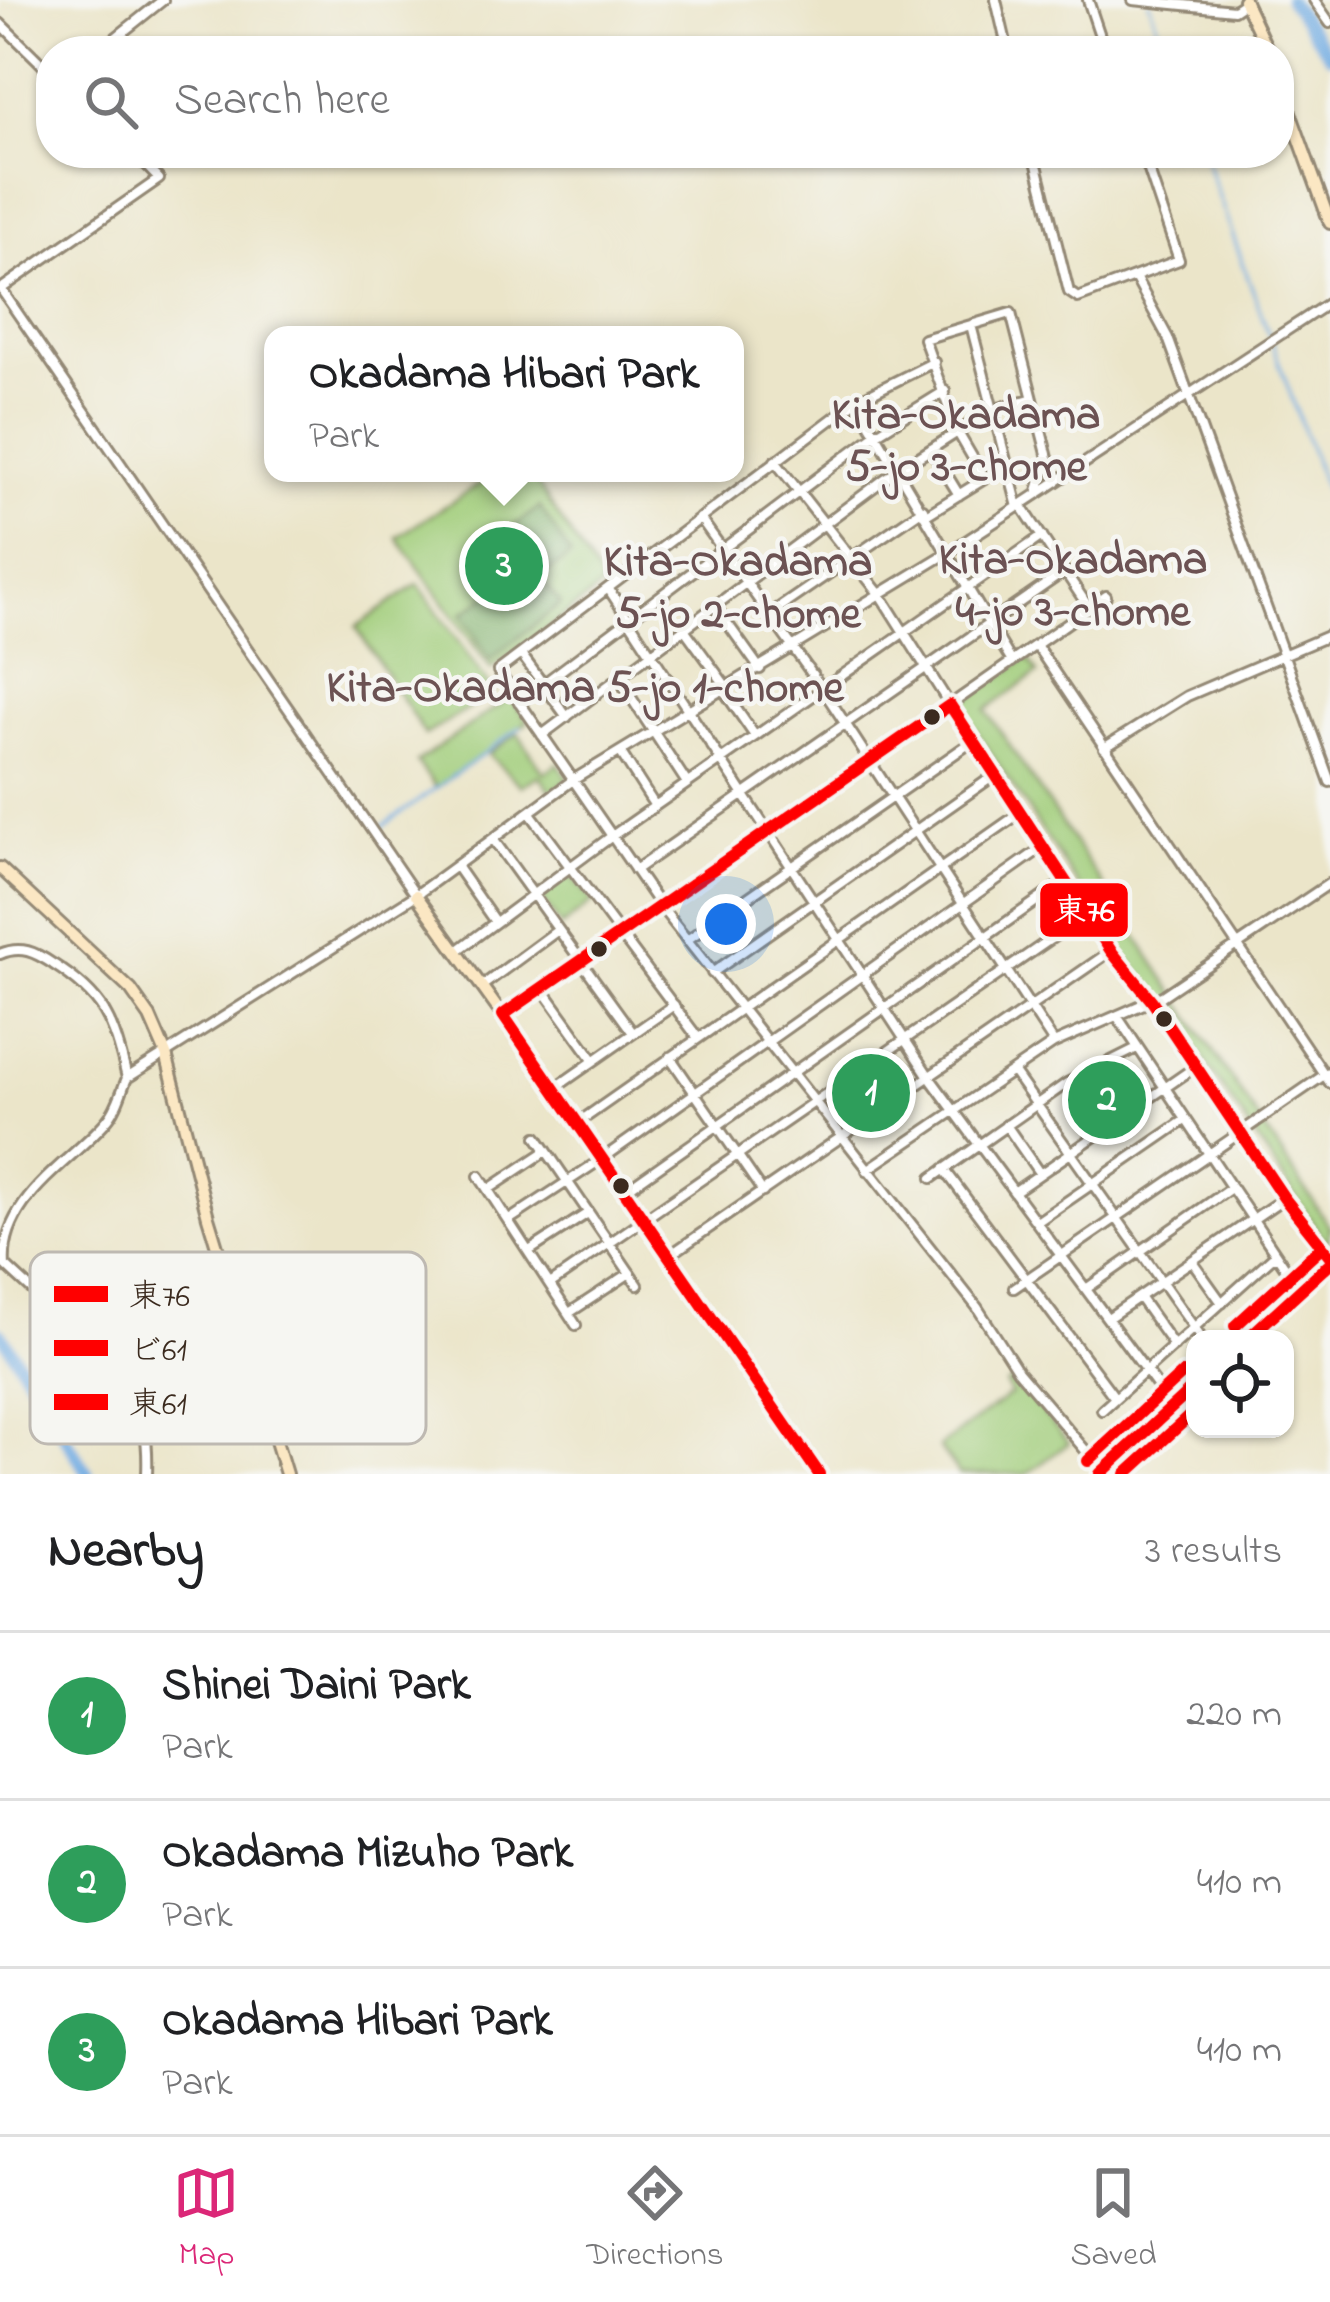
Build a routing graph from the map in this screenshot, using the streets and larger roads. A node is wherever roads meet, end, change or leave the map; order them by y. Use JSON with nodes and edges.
{"nodes":[{"id":1,"x":163,"y":0,"type":"edge"},
{"id":2,"x":996,"y":0,"type":"edge"},
{"id":3,"x":1088,"y":0,"type":"edge"},
{"id":4,"x":1132,"y":0,"type":"edge"},
{"id":5,"x":1314,"y":0,"type":"edge"},
{"id":6,"x":1142,"y":1,"type":"edge"},
{"id":7,"x":1245,"y":1,"type":"edge"},
{"id":8,"x":1160,"y":3,"type":"edge"},
{"id":9,"x":1330,"y":22,"type":"edge"},
{"id":10,"x":0,"y":23,"type":"edge"},
{"id":11,"x":118,"y":36,"type":"edge"},
{"id":12,"x":1004,"y":36,"type":"edge"},
{"id":13,"x":1100,"y":36,"type":"edge"},
{"id":14,"x":1261,"y":36,"type":"edge"},
{"id":15,"x":36,"y":59,"type":"edge"},
{"id":16,"x":1294,"y":123,"type":"edge"},
{"id":17,"x":148,"y":168,"type":"edge"},
{"id":18,"x":1038,"y":168,"type":"edge"},
{"id":19,"x":1148,"y":168,"type":"edge"},
{"id":20,"x":1330,"y":223,"type":"edge"},
{"id":21,"x":1136,"y":279,"type":"junction"},
{"id":22,"x":1330,"y":302,"type":"edge"},
{"id":23,"x":970,"y":325,"type":"junction"},
{"id":24,"x":934,"y":362,"type":"junction"},
{"id":25,"x":945,"y":391,"type":"junction"},
{"id":26,"x":1190,"y":397,"type":"junction"},
{"id":27,"x":1030,"y":399,"type":"junction"},
{"id":28,"x":856,"y":401,"type":"junction"},
{"id":29,"x":992,"y":410,"type":"junction"},
{"id":30,"x":957,"y":431,"type":"junction"},
{"id":31,"x":877,"y":433,"type":"junction"},
{"id":32,"x":931,"y":449,"type":"junction"},
{"id":33,"x":775,"y":461,"type":"junction"},
{"id":34,"x":1007,"y":465,"type":"junction"},
{"id":35,"x":899,"y":470,"type":"junction"},
{"id":36,"x":985,"y":479,"type":"junction"},
{"id":37,"x":800,"y":493,"type":"junction"},
{"id":38,"x":959,"y":495,"type":"junction"},
{"id":39,"x":1037,"y":496,"type":"junction"},
{"id":40,"x":1019,"y":506,"type":"junction"},
{"id":41,"x":925,"y":512,"type":"junction"},
{"id":42,"x":700,"y":518,"type":"junction"},
{"id":43,"x":826,"y":524,"type":"junction"},
{"id":44,"x":1042,"y":536,"type":"junction"},
{"id":45,"x":724,"y":550,"type":"junction"},
{"id":46,"x":950,"y":552,"type":"junction"},
{"id":47,"x":852,"y":559,"type":"junction"},
{"id":48,"x":1065,"y":571,"type":"junction"},
{"id":49,"x":747,"y":583,"type":"junction"},
{"id":50,"x":969,"y":586,"type":"junction"},
{"id":51,"x":608,"y":588,"type":"junction"},
{"id":52,"x":881,"y":596,"type":"junction"},
{"id":53,"x":1106,"y":596,"type":"dead end"},
{"id":54,"x":715,"y":606,"type":"junction"},
{"id":55,"x":1089,"y":608,"type":"junction"},
{"id":56,"x":770,"y":614,"type":"junction"},
{"id":57,"x":628,"y":620,"type":"junction"},
{"id":58,"x":990,"y":623,"type":"junction"},
{"id":59,"x":685,"y":630,"type":"junction"},
{"id":60,"x":904,"y":631,"type":"junction"},
{"id":61,"x":1330,"y":635,"type":"edge"},
{"id":62,"x":1036,"y":645,"type":"junction"},
{"id":63,"x":794,"y":648,"type":"junction"},
{"id":64,"x":1283,"y":652,"type":"junction"},
{"id":65,"x":521,"y":654,"type":"junction"},
{"id":66,"x":652,"y":655,"type":"junction"},
{"id":67,"x":1012,"y":662,"type":"junction"},
{"id":68,"x":926,"y":666,"type":"junction"},
{"id":69,"x":760,"y":669,"type":"junction"},
{"id":70,"x":619,"y":679,"type":"junction"},
{"id":71,"x":543,"y":684,"type":"junction"},
{"id":72,"x":822,"y":688,"type":"junction"},
{"id":73,"x":726,"y":690,"type":"junction"},
{"id":74,"x":519,"y":702,"type":"junction"},
{"id":75,"x":950,"y":705,"type":"junction"},
{"id":76,"x":690,"y":712,"type":"junction"},
{"id":77,"x":567,"y":717,"type":"junction"},
{"id":78,"x":845,"y":724,"type":"junction"},
{"id":79,"x":655,"y":733,"type":"junction"},
{"id":80,"x":542,"y":735,"type":"junction"},
{"id":81,"x":755,"y":736,"type":"junction"},
{"id":82,"x":974,"y":741,"type":"junction"},
{"id":83,"x":1104,"y":748,"type":"junction"},
{"id":84,"x":620,"y":753,"type":"junction"},
{"id":85,"x":721,"y":760,"type":"junction"},
{"id":86,"x":869,"y":761,"type":"junction"},
{"id":87,"x":995,"y":775,"type":"junction"},
{"id":88,"x":573,"y":780,"type":"junction"},
{"id":89,"x":1330,"y":782,"type":"edge"},
{"id":90,"x":687,"y":784,"type":"junction"},
{"id":91,"x":743,"y":795,"type":"junction"},
{"id":92,"x":893,"y":797,"type":"junction"},
{"id":93,"x":655,"y":806,"type":"junction"},
{"id":94,"x":530,"y":813,"type":"junction"},
{"id":95,"x":1021,"y":813,"type":"junction"},
{"id":96,"x":915,"y":831,"type":"junction"},
{"id":97,"x":767,"y":832,"type":"junction"},
{"id":98,"x":612,"y":836,"type":"junction"},
{"id":99,"x":493,"y":839,"type":"junction"},
{"id":100,"x":1043,"y":847,"type":"junction"},
{"id":101,"x":456,"y":866,"type":"junction"},
{"id":102,"x":571,"y":866,"type":"junction"},
{"id":103,"x":0,"y":868,"type":"edge"},
{"id":104,"x":791,"y":868,"type":"junction"},
{"id":105,"x":940,"y":868,"type":"junction"},
{"id":106,"x":635,"y":870,"type":"junction"},
{"id":107,"x":1065,"y":880,"type":"junction"},
{"id":108,"x":1330,"y":883,"type":"edge"},
{"id":109,"x":532,"y":894,"type":"junction"},
{"id":110,"x":416,"y":895,"type":"junction"},
{"id":111,"x":813,"y":902,"type":"junction"},
{"id":112,"x":963,"y":902,"type":"junction"},
{"id":113,"x":661,"y":907,"type":"junction"},
{"id":114,"x":1087,"y":914,"type":"junction"},
{"id":115,"x":495,"y":922,"type":"junction"},
{"id":116,"x":558,"y":930,"type":"junction"},
{"id":117,"x":622,"y":934,"type":"junction"},
{"id":118,"x":984,"y":936,"type":"junction"},
{"id":119,"x":838,"y":939,"type":"junction"},
{"id":120,"x":686,"y":940,"type":"junction"},
{"id":121,"x":1238,"y":944,"type":"junction"},
{"id":122,"x":457,"y":951,"type":"junction"},
{"id":123,"x":1111,"y":951,"type":"junction"},
{"id":124,"x":0,"y":954,"type":"edge"},
{"id":125,"x":583,"y":962,"type":"junction"},
{"id":126,"x":1008,"y":970,"type":"junction"},
{"id":127,"x":712,"y":973,"type":"junction"},
{"id":128,"x":861,"y":975,"type":"junction"},
{"id":129,"x":482,"y":986,"type":"junction"},
{"id":130,"x":542,"y":988,"type":"junction"},
{"id":131,"x":1152,"y":1000,"type":"junction"},
{"id":132,"x":674,"y":1005,"type":"junction"},
{"id":133,"x":1033,"y":1007,"type":"junction"},
{"id":134,"x":739,"y":1009,"type":"junction"},
{"id":135,"x":884,"y":1009,"type":"junction"},
{"id":136,"x":503,"y":1015,"type":"junction"},
{"id":137,"x":1117,"y":1016,"type":"junction"},
{"id":138,"x":633,"y":1033,"type":"junction"},
{"id":139,"x":698,"y":1038,"type":"junction"},
{"id":140,"x":764,"y":1042,"type":"junction"},
{"id":141,"x":906,"y":1042,"type":"junction"},
{"id":142,"x":1054,"y":1043,"type":"junction"},
{"id":143,"x":1137,"y":1048,"type":"junction"},
{"id":144,"x":166,"y":1054,"type":"junction"},
{"id":145,"x":670,"y":1057,"type":"junction"},
{"id":146,"x":593,"y":1059,"type":"junction"},
{"id":147,"x":1195,"y":1066,"type":"junction"},
{"id":148,"x":1013,"y":1071,"type":"junction"},
{"id":149,"x":790,"y":1074,"type":"junction"},
{"id":150,"x":1328,"y":1076,"type":"edge"},
{"id":151,"x":128,"y":1078,"type":"junction"},
{"id":152,"x":930,"y":1078,"type":"junction"},
{"id":153,"x":1067,"y":1083,"type":"junction"},
{"id":154,"x":555,"y":1088,"type":"junction"},
{"id":155,"x":1164,"y":1089,"type":"junction"},
{"id":156,"x":694,"y":1093,"type":"junction"},
{"id":157,"x":1036,"y":1104,"type":"junction"},
{"id":158,"x":815,"y":1105,"type":"junction"},
{"id":159,"x":955,"y":1112,"type":"junction"},
{"id":160,"x":1185,"y":1120,"type":"junction"},
{"id":161,"x":579,"y":1122,"type":"junction"},
{"id":162,"x":1006,"y":1125,"type":"junction"},
{"id":163,"x":716,"y":1126,"type":"junction"},
{"id":164,"x":1101,"y":1132,"type":"junction"},
{"id":165,"x":1240,"y":1132,"type":"junction"},
{"id":166,"x":537,"y":1136,"type":"dead end"},
{"id":167,"x":842,"y":1138,"type":"junction"},
{"id":168,"x":979,"y":1144,"type":"junction"},
{"id":169,"x":546,"y":1150,"type":"junction"},
{"id":170,"x":1070,"y":1153,"type":"junction"},
{"id":171,"x":1208,"y":1154,"type":"junction"},
{"id":172,"x":737,"y":1157,"type":"junction"},
{"id":173,"x":602,"y":1159,"type":"junction"},
{"id":174,"x":944,"y":1169,"type":"junction"},
{"id":175,"x":867,"y":1170,"type":"junction"},
{"id":176,"x":1040,"y":1174,"type":"junction"},
{"id":177,"x":479,"y":1176,"type":"dead end"},
{"id":178,"x":932,"y":1178,"type":"dead end"},
{"id":179,"x":566,"y":1182,"type":"junction"},
{"id":180,"x":1092,"y":1185,"type":"junction"},
{"id":181,"x":1231,"y":1188,"type":"junction"},
{"id":182,"x":489,"y":1189,"type":"junction"},
{"id":183,"x":624,"y":1191,"type":"junction"},
{"id":184,"x":763,"y":1192,"type":"junction"},
{"id":185,"x":1014,"y":1192,"type":"junction"},
{"id":186,"x":1285,"y":1198,"type":"junction"},
{"id":187,"x":588,"y":1213,"type":"junction"},
{"id":188,"x":1115,"y":1217,"type":"junction"},
{"id":189,"x":508,"y":1220,"type":"junction"},
{"id":190,"x":1253,"y":1220,"type":"junction"},
{"id":191,"x":646,"y":1221,"type":"junction"},
{"id":192,"x":1037,"y":1222,"type":"junction"},
{"id":193,"x":610,"y":1245,"type":"junction"},
{"id":194,"x":529,"y":1251,"type":"junction"},
{"id":195,"x":1140,"y":1251,"type":"junction"},
{"id":196,"x":219,"y":1252,"type":"edge"},
{"id":197,"x":1276,"y":1254,"type":"junction"},
{"id":198,"x":1061,"y":1255,"type":"junction"},
{"id":199,"x":670,"y":1256,"type":"junction"},
{"id":200,"x":2,"y":1258,"type":"edge"},
{"id":201,"x":1330,"y":1259,"type":"edge"},
{"id":202,"x":1192,"y":1262,"type":"junction"},
{"id":203,"x":630,"y":1273,"type":"junction"},
{"id":204,"x":1028,"y":1279,"type":"junction"},
{"id":205,"x":1161,"y":1282,"type":"junction"},
{"id":206,"x":550,"y":1284,"type":"junction"},
{"id":207,"x":638,"y":1285,"type":"dead end"},
{"id":208,"x":30,"y":1286,"type":"edge"},
{"id":209,"x":1014,"y":1288,"type":"dead end"},
{"id":210,"x":1086,"y":1289,"type":"junction"},
{"id":211,"x":1300,"y":1290,"type":"junction"},
{"id":212,"x":1139,"y":1297,"type":"junction"},
{"id":213,"x":1222,"y":1303,"type":"junction"},
{"id":214,"x":568,"y":1313,"type":"junction"},
{"id":215,"x":1108,"y":1318,"type":"junction"},
{"id":216,"x":576,"y":1325,"type":"dead end"},
{"id":217,"x":1194,"y":1328,"type":"junction"},
{"id":218,"x":1256,"y":1330,"type":"edge"},
{"id":219,"x":1174,"y":1346,"type":"junction"},
{"id":220,"x":1147,"y":1371,"type":"junction"},
{"id":221,"x":1186,"y":1394,"type":"edge"},
{"id":222,"x":1115,"y":1398,"type":"junction"},
{"id":223,"x":1172,"y":1406,"type":"junction"},
{"id":224,"x":1102,"y":1409,"type":"dead end"},
{"id":225,"x":145,"y":1444,"type":"edge"},
{"id":226,"x":277,"y":1444,"type":"edge"},
{"id":227,"x":1103,"y":1473,"type":"edge"},
{"id":228,"x":147,"y":1474,"type":"edge"},
{"id":229,"x":286,"y":1474,"type":"edge"},
{"id":230,"x":819,"y":1474,"type":"edge"}],
"edges":[{"from":1,"to":11,"type":"street"},
{"from":2,"to":12,"type":"street"},
{"from":3,"to":13,"type":"street"},
{"from":4,"to":6,"type":"street"},
{"from":5,"to":9,"type":"street"},
{"from":6,"to":8,"type":"street"},
{"from":7,"to":8,"type":"street"},
{"from":7,"to":14,"type":"street"},
{"from":10,"to":15,"type":"street"},
{"from":16,"to":20,"type":"street"},
{"from":17,"to":110,"type":"street"},
{"from":18,"to":21,"type":"street"},
{"from":19,"to":21,"type":"street"},
{"from":21,"to":26,"type":"street"},
{"from":22,"to":26,"type":"street"},
{"from":23,"to":24,"type":"street"},
{"from":23,"to":27,"type":"street"},
{"from":23,"to":29,"type":"street"},
{"from":24,"to":25,"type":"street"},
{"from":24,"to":28,"type":"street"},
{"from":25,"to":30,"type":"street"},
{"from":25,"to":31,"type":"street"},
{"from":26,"to":39,"type":"street"},
{"from":26,"to":64,"type":"street"},
{"from":27,"to":29,"type":"street"},
{"from":27,"to":39,"type":"street"},
{"from":28,"to":31,"type":"street"},
{"from":28,"to":33,"type":"street"},
{"from":29,"to":30,"type":"street"},
{"from":29,"to":34,"type":"street"},
{"from":30,"to":32,"type":"street"},
{"from":30,"to":36,"type":"street"},
{"from":31,"to":35,"type":"street"},
{"from":31,"to":37,"type":"street"},
{"from":32,"to":35,"type":"street"},
{"from":32,"to":38,"type":"street"},
{"from":33,"to":37,"type":"street"},
{"from":33,"to":42,"type":"street"},
{"from":34,"to":36,"type":"street"},
{"from":34,"to":40,"type":"street"},
{"from":35,"to":41,"type":"street"},
{"from":35,"to":43,"type":"street"},
{"from":36,"to":38,"type":"street"},
{"from":37,"to":43,"type":"street"},
{"from":37,"to":45,"type":"street"},
{"from":38,"to":41,"type":"street"},
{"from":39,"to":40,"type":"street"},
{"from":40,"to":44,"type":"street"},
{"from":40,"to":46,"type":"street"},
{"from":41,"to":46,"type":"street"},
{"from":41,"to":47,"type":"street"},
{"from":42,"to":45,"type":"street"},
{"from":42,"to":51,"type":"street"},
{"from":43,"to":47,"type":"street"},
{"from":43,"to":49,"type":"street"},
{"from":44,"to":48,"type":"street"},
{"from":44,"to":50,"type":"street"},
{"from":45,"to":49,"type":"street"},
{"from":45,"to":57,"type":"street"},
{"from":46,"to":50,"type":"street"},
{"from":46,"to":52,"type":"street"},
{"from":47,"to":52,"type":"street"},
{"from":47,"to":56,"type":"street"},
{"from":48,"to":55,"type":"street"},
{"from":48,"to":58,"type":"street"},
{"from":49,"to":54,"type":"street"},
{"from":49,"to":56,"type":"street"},
{"from":50,"to":58,"type":"street"},
{"from":50,"to":60,"type":"street"},
{"from":51,"to":57,"type":"street"},
{"from":51,"to":65,"type":"street"},
{"from":52,"to":60,"type":"street"},
{"from":52,"to":63,"type":"street"},
{"from":53,"to":55,"type":"street"},
{"from":54,"to":59,"type":"street"},
{"from":54,"to":69,"type":"street"},
{"from":55,"to":62,"type":"street"},
{"from":56,"to":63,"type":"street"},
{"from":57,"to":66,"type":"street"},
{"from":57,"to":71,"type":"street"},
{"from":58,"to":67,"type":"street"},
{"from":58,"to":68,"type":"street"},
{"from":59,"to":66,"type":"street"},
{"from":59,"to":73,"type":"street"},
{"from":60,"to":68,"type":"street"},
{"from":60,"to":72,"type":"street"},
{"from":61,"to":64,"type":"street"},
{"from":62,"to":67,"type":"street"},
{"from":62,"to":83,"type":"street"},
{"from":63,"to":69,"type":"street"},
{"from":63,"to":72,"type":"street"},
{"from":64,"to":83,"type":"street"},
{"from":64,"to":89,"type":"street"},
{"from":65,"to":71,"type":"street"},
{"from":65,"to":74,"type":"street"},
{"from":66,"to":70,"type":"street"},
{"from":66,"to":76,"type":"street"},
{"from":67,"to":75,"type":"street"},
{"from":68,"to":75,"type":"street"},
{"from":68,"to":78,"type":"street"},
{"from":69,"to":73,"type":"street"},
{"from":70,"to":77,"type":"street"},
{"from":70,"to":79,"type":"street"},
{"from":71,"to":74,"type":"street"},
{"from":71,"to":77,"type":"street"},
{"from":72,"to":78,"type":"street"},
{"from":72,"to":81,"type":"street"},
{"from":73,"to":76,"type":"street"},
{"from":73,"to":81,"type":"street"},
{"from":74,"to":80,"type":"street"},
{"from":75,"to":82,"type":"street"},
{"from":75,"to":86,"type":"street"},
{"from":76,"to":79,"type":"street"},
{"from":76,"to":85,"type":"street"},
{"from":77,"to":80,"type":"street"},
{"from":78,"to":86,"type":"street"},
{"from":78,"to":91,"type":"street"},
{"from":79,"to":84,"type":"street"},
{"from":79,"to":90,"type":"street"},
{"from":80,"to":88,"type":"street"},
{"from":81,"to":85,"type":"street"},
{"from":82,"to":87,"type":"street"},
{"from":82,"to":92,"type":"street"},
{"from":83,"to":121,"type":"street"},
{"from":84,"to":88,"type":"street"},
{"from":84,"to":93,"type":"street"},
{"from":85,"to":90,"type":"street"},
{"from":85,"to":91,"type":"street"},
{"from":86,"to":92,"type":"street"},
{"from":86,"to":97,"type":"street"},
{"from":87,"to":95,"type":"street"},
{"from":87,"to":96,"type":"street"},
{"from":88,"to":94,"type":"street"},
{"from":88,"to":98,"type":"street"},
{"from":90,"to":93,"type":"street"},
{"from":91,"to":97,"type":"street"},
{"from":91,"to":106,"type":"street"},
{"from":92,"to":96,"type":"street"},
{"from":92,"to":104,"type":"street"},
{"from":93,"to":98,"type":"street"},
{"from":94,"to":99,"type":"street"},
{"from":94,"to":102,"type":"street"},
{"from":95,"to":100,"type":"street"},
{"from":95,"to":105,"type":"street"},
{"from":96,"to":105,"type":"street"},
{"from":96,"to":111,"type":"street"},
{"from":97,"to":104,"type":"street"},
{"from":97,"to":113,"type":"street"},
{"from":98,"to":102,"type":"street"},
{"from":98,"to":106,"type":"street"},
{"from":99,"to":101,"type":"street"},
{"from":99,"to":109,"type":"street"},
{"from":100,"to":107,"type":"street"},
{"from":100,"to":112,"type":"street"},
{"from":101,"to":110,"type":"street"},
{"from":101,"to":115,"type":"street"},
{"from":102,"to":109,"type":"street"},
{"from":102,"to":117,"type":"street"},
{"from":103,"to":144,"type":"street"},
{"from":104,"to":111,"type":"street"},
{"from":104,"to":120,"type":"street"},
{"from":105,"to":112,"type":"street"},
{"from":105,"to":119,"type":"street"},
{"from":106,"to":113,"type":"street"},
{"from":107,"to":114,"type":"street"},
{"from":107,"to":118,"type":"street"},
{"from":108,"to":121,"type":"street"},
{"from":109,"to":115,"type":"street"},
{"from":109,"to":116,"type":"street"},
{"from":110,"to":122,"type":"street"},
{"from":110,"to":144,"type":"street"},
{"from":111,"to":119,"type":"street"},
{"from":111,"to":127,"type":"street"},
{"from":112,"to":118,"type":"street"},
{"from":112,"to":128,"type":"street"},
{"from":113,"to":117,"type":"street"},
{"from":113,"to":120,"type":"street"},
{"from":114,"to":123,"type":"street"},
{"from":114,"to":126,"type":"street"},
{"from":115,"to":122,"type":"street"},
{"from":116,"to":125,"type":"street"},
{"from":116,"to":129,"type":"street"},
{"from":117,"to":125,"type":"street"},
{"from":117,"to":132,"type":"street"},
{"from":118,"to":126,"type":"street"},
{"from":118,"to":135,"type":"street"},
{"from":119,"to":128,"type":"street"},
{"from":119,"to":134,"type":"street"},
{"from":120,"to":127,"type":"street"},
{"from":121,"to":131,"type":"street"},
{"from":121,"to":150,"type":"street"},
{"from":122,"to":129,"type":"street"},
{"from":123,"to":131,"type":"street"},
{"from":123,"to":133,"type":"street"},
{"from":124,"to":151,"type":"street"},
{"from":125,"to":130,"type":"street"},
{"from":125,"to":138,"type":"street"},
{"from":126,"to":133,"type":"street"},
{"from":126,"to":141,"type":"street"},
{"from":127,"to":134,"type":"street"},
{"from":128,"to":135,"type":"street"},
{"from":128,"to":140,"type":"street"},
{"from":129,"to":136,"type":"street"},
{"from":130,"to":136,"type":"street"},
{"from":130,"to":146,"type":"street"},
{"from":131,"to":137,"type":"street"},
{"from":131,"to":147,"type":"street"},
{"from":132,"to":138,"type":"street"},
{"from":132,"to":139,"type":"street"},
{"from":133,"to":142,"type":"street"},
{"from":133,"to":152,"type":"street"},
{"from":134,"to":139,"type":"street"},
{"from":134,"to":140,"type":"street"},
{"from":135,"to":141,"type":"street"},
{"from":135,"to":149,"type":"street"},
{"from":136,"to":154,"type":"street"},
{"from":137,"to":142,"type":"street"},
{"from":137,"to":143,"type":"street"},
{"from":138,"to":146,"type":"street"},
{"from":139,"to":145,"type":"street"},
{"from":140,"to":149,"type":"street"},
{"from":140,"to":156,"type":"street"},
{"from":141,"to":152,"type":"street"},
{"from":141,"to":158,"type":"street"},
{"from":142,"to":148,"type":"street"},
{"from":143,"to":153,"type":"street"},
{"from":143,"to":155,"type":"street"},
{"from":144,"to":151,"type":"street"},
{"from":144,"to":196,"type":"street"},
{"from":145,"to":156,"type":"street"},
{"from":145,"to":161,"type":"street"},
{"from":146,"to":154,"type":"street"},
{"from":147,"to":155,"type":"street"},
{"from":147,"to":165,"type":"street"},
{"from":148,"to":157,"type":"street"},
{"from":148,"to":159,"type":"street"},
{"from":149,"to":158,"type":"street"},
{"from":149,"to":163,"type":"street"},
{"from":150,"to":165,"type":"street"},
{"from":151,"to":200,"type":"street"},
{"from":152,"to":159,"type":"street"},
{"from":152,"to":167,"type":"street"},
{"from":153,"to":157,"type":"street"},
{"from":153,"to":164,"type":"street"},
{"from":154,"to":161,"type":"street"},
{"from":155,"to":160,"type":"street"},
{"from":155,"to":164,"type":"street"},
{"from":156,"to":163,"type":"street"},
{"from":156,"to":173,"type":"street"},
{"from":157,"to":162,"type":"street"},
{"from":157,"to":170,"type":"street"},
{"from":158,"to":167,"type":"street"},
{"from":158,"to":172,"type":"street"},
{"from":159,"to":168,"type":"street"},
{"from":159,"to":175,"type":"street"},
{"from":160,"to":171,"type":"street"},
{"from":160,"to":180,"type":"street"},
{"from":161,"to":173,"type":"street"},
{"from":162,"to":168,"type":"street"},
{"from":162,"to":176,"type":"street"},
{"from":163,"to":172,"type":"street"},
{"from":163,"to":183,"type":"street"},
{"from":164,"to":170,"type":"street"},
{"from":165,"to":171,"type":"street"},
{"from":165,"to":186,"type":"street"},
{"from":166,"to":169,"type":"street"},
{"from":167,"to":175,"type":"street"},
{"from":167,"to":184,"type":"street"},
{"from":168,"to":174,"type":"street"},
{"from":168,"to":185,"type":"street"},
{"from":169,"to":179,"type":"street"},
{"from":169,"to":182,"type":"street"},
{"from":170,"to":176,"type":"street"},
{"from":170,"to":180,"type":"street"},
{"from":171,"to":181,"type":"street"},
{"from":171,"to":188,"type":"street"},
{"from":172,"to":184,"type":"street"},
{"from":172,"to":191,"type":"street"},
{"from":173,"to":179,"type":"street"},
{"from":173,"to":183,"type":"street"},
{"from":174,"to":178,"type":"street"},
{"from":174,"to":204,"type":"street"},
{"from":175,"to":227,"type":"street"},
{"from":176,"to":185,"type":"street"},
{"from":177,"to":182,"type":"street"},
{"from":179,"to":187,"type":"street"},
{"from":179,"to":189,"type":"street"},
{"from":180,"to":188,"type":"street"},
{"from":180,"to":192,"type":"street"},
{"from":181,"to":190,"type":"street"},
{"from":181,"to":195,"type":"street"},
{"from":182,"to":189,"type":"street"},
{"from":183,"to":191,"type":"street"},
{"from":184,"to":199,"type":"street"},
{"from":185,"to":192,"type":"street"},
{"from":186,"to":190,"type":"street"},
{"from":186,"to":201,"type":"street"},
{"from":187,"to":193,"type":"street"},
{"from":187,"to":194,"type":"street"},
{"from":188,"to":195,"type":"street"},
{"from":188,"to":198,"type":"street"},
{"from":189,"to":194,"type":"street"},
{"from":190,"to":197,"type":"street"},
{"from":190,"to":202,"type":"street"},
{"from":191,"to":193,"type":"street"},
{"from":191,"to":199,"type":"street"},
{"from":192,"to":198,"type":"street"},
{"from":193,"to":203,"type":"street"},
{"from":193,"to":206,"type":"street"},
{"from":194,"to":206,"type":"street"},
{"from":195,"to":205,"type":"street"},
{"from":195,"to":210,"type":"street"},
{"from":197,"to":211,"type":"street"},
{"from":197,"to":213,"type":"street"},
{"from":198,"to":204,"type":"street"},
{"from":198,"to":210,"type":"street"},
{"from":199,"to":230,"type":"street"},
{"from":200,"to":208,"type":"street"},
{"from":201,"to":211,"type":"street"},
{"from":202,"to":205,"type":"street"},
{"from":202,"to":213,"type":"street"},
{"from":203,"to":207,"type":"street"},
{"from":203,"to":214,"type":"street"},
{"from":204,"to":209,"type":"street"},
{"from":204,"to":222,"type":"street"},
{"from":205,"to":212,"type":"street"},
{"from":205,"to":217,"type":"street"},
{"from":206,"to":214,"type":"street"},
{"from":210,"to":215,"type":"street"},
{"from":211,"to":218,"type":"street"},
{"from":212,"to":215,"type":"street"},
{"from":212,"to":219,"type":"street"},
{"from":213,"to":217,"type":"street"},
{"from":214,"to":216,"type":"street"},
{"from":215,"to":220,"type":"street"},
{"from":217,"to":219,"type":"street"},
{"from":219,"to":220,"type":"street"},
{"from":220,"to":222,"type":"street"},
{"from":220,"to":223,"type":"street"},
{"from":221,"to":223,"type":"street"},
{"from":222,"to":224,"type":"street"},
{"from":223,"to":227,"type":"street"},
{"from":225,"to":228,"type":"street"},
{"from":226,"to":229,"type":"street"}]}
